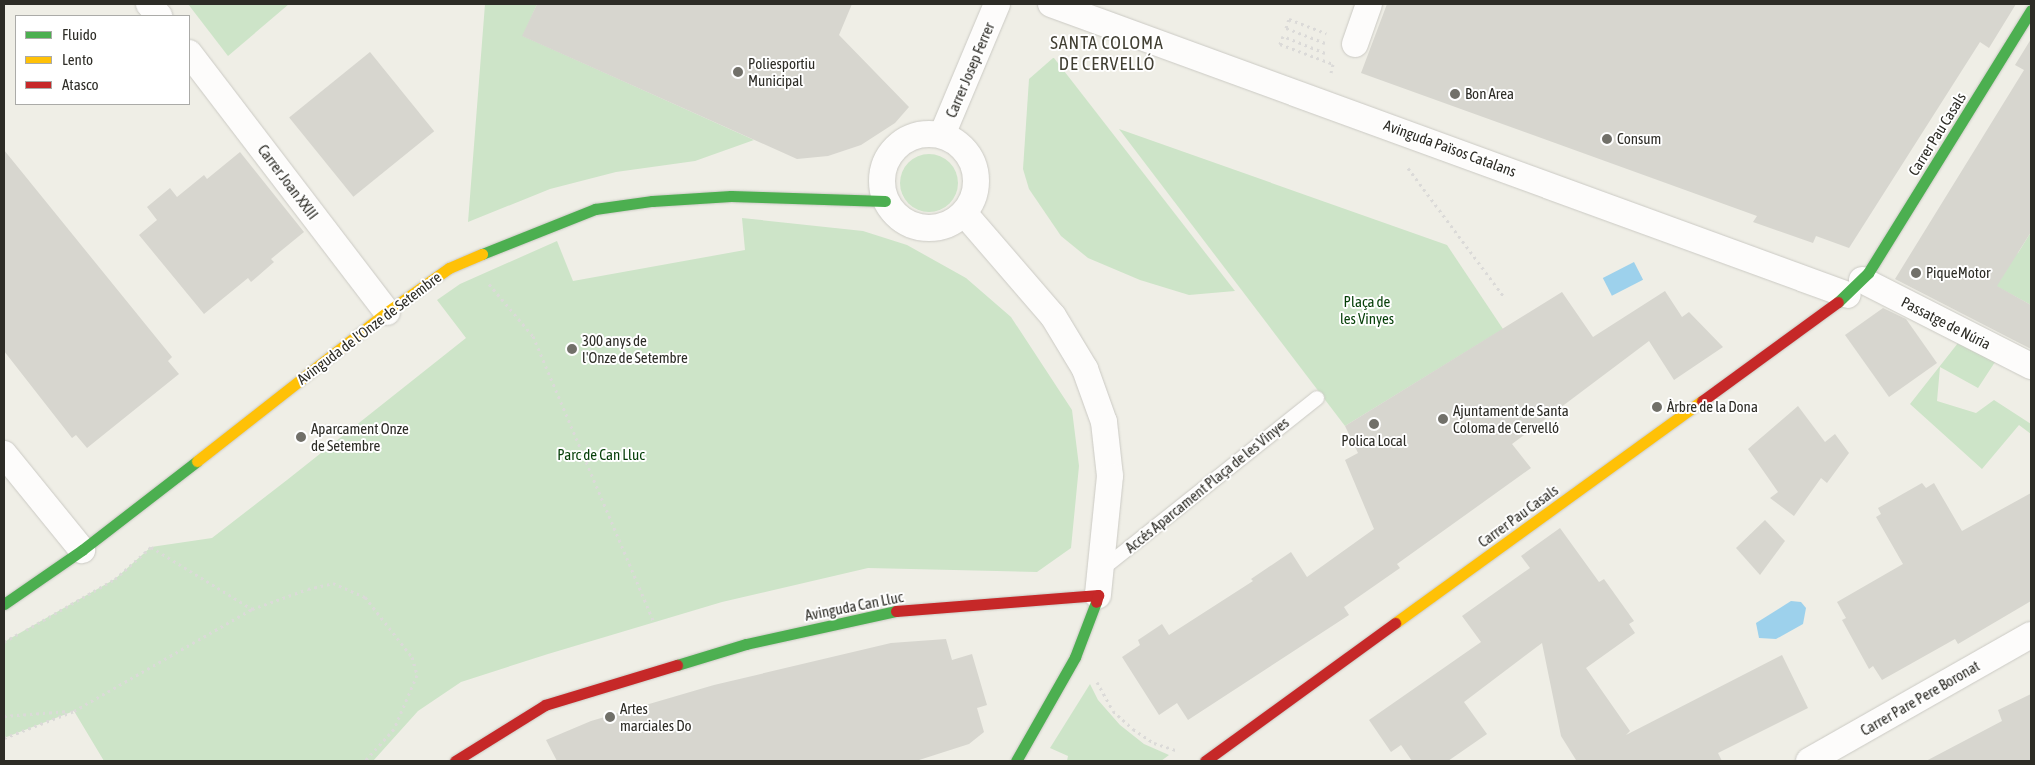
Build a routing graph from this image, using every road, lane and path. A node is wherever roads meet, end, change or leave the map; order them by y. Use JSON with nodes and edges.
{"nodes":[{"id":1,"x":149,"y":4,"type":"edge"},
{"id":2,"x":997,"y":4,"type":"edge"},
{"id":3,"x":1050,"y":4,"type":"edge"},
{"id":4,"x":1369,"y":4,"type":"edge"},
{"id":5,"x":2031,"y":10,"type":"edge"},
{"id":6,"x":158,"y":15,"type":"edge"},
{"id":7,"x":1342,"y":44,"type":"junction"},
{"id":8,"x":1327,"y":53,"type":"dead end"},
{"id":9,"x":190,"y":54,"type":"edge"},
{"id":10,"x":1331,"y":73,"type":"dead end"},
{"id":11,"x":942,"y":135,"type":"junction"},
{"id":12,"x":1404,"y":163,"type":"dead end"},
{"id":13,"x":885,"y":201,"type":"junction"},
{"id":14,"x":964,"y":213,"type":"junction"},
{"id":15,"x":488,"y":282,"type":"dead end"},
{"id":16,"x":1859,"y":283,"type":"junction"},
{"id":17,"x":1505,"y":298,"type":"dead end"},
{"id":18,"x":387,"y":312,"type":"junction"},
{"id":19,"x":2031,"y":366,"type":"edge"},
{"id":20,"x":1317,"y":398,"type":"dead end"},
{"id":21,"x":4,"y":454,"type":"edge"},
{"id":22,"x":82,"y":550,"type":"junction"},
{"id":23,"x":1098,"y":584,"type":"junction"},
{"id":24,"x":4,"y":604,"type":"edge"},
{"id":25,"x":252,"y":609,"type":"junction"},
{"id":26,"x":654,"y":623,"type":"dead end"},
{"id":27,"x":2031,"y":635,"type":"edge"},
{"id":28,"x":4,"y":642,"type":"edge"},
{"id":29,"x":1094,"y":677,"type":"dead end"},
{"id":30,"x":74,"y":711,"type":"junction"},
{"id":31,"x":4,"y":716,"type":"edge"},
{"id":32,"x":4,"y":738,"type":"edge"},
{"id":33,"x":1182,"y":751,"type":"dead end"},
{"id":34,"x":365,"y":761,"type":"edge"},
{"id":35,"x":455,"y":761,"type":"edge"},
{"id":36,"x":1016,"y":761,"type":"edge"},
{"id":37,"x":1205,"y":761,"type":"edge"},
{"id":38,"x":1809,"y":761,"type":"edge"}],
"edges":[{"from":1,"to":6,"type":"street"},
{"from":2,"to":11,"type":"street","name":"Carrer Josep Ferrer"},
{"from":3,"to":16,"type":"street","name":"Avinguda Països Catalans"},
{"from":4,"to":7,"type":"street"},
{"from":5,"to":16,"type":"street","name":"Carrer Pau Casals"},
{"from":7,"to":7,"type":"path"},
{"from":8,"to":10,"type":"path"},
{"from":9,"to":18,"type":"street","name":"Carrer Joan XXIII"},
{"from":11,"to":13,"type":"street"},
{"from":11,"to":14,"type":"street"},
{"from":12,"to":17,"type":"path"},
{"from":13,"to":14,"type":"street"},
{"from":13,"to":18,"type":"street","name":"Avinguda de l'Onze de Setembre"},
{"from":14,"to":23,"type":"street"},
{"from":15,"to":26,"type":"path"},
{"from":16,"to":19,"type":"street","name":"Passatge de Núria"},
{"from":16,"to":37,"type":"street","name":"Carrer Pau Casals"},
{"from":18,"to":22,"type":"street","name":"Avinguda de l'Onze de Setembre"},
{"from":20,"to":23,"type":"lane","name":"Accés Aparcament Plaça de les Vinyes"},
{"from":21,"to":22,"type":"street"},
{"from":22,"to":24,"type":"street","name":"Avinguda de l'Onze de Setembre"},
{"from":23,"to":35,"type":"street","name":"Avinguda Can Lluc"},
{"from":23,"to":36,"type":"street"},
{"from":25,"to":28,"type":"path"},
{"from":25,"to":30,"type":"path"},
{"from":25,"to":34,"type":"path"},
{"from":27,"to":38,"type":"street","name":"Carrer Pare Pere Boronat"},
{"from":29,"to":33,"type":"path"},
{"from":30,"to":31,"type":"path"},
{"from":30,"to":32,"type":"path"}]}
